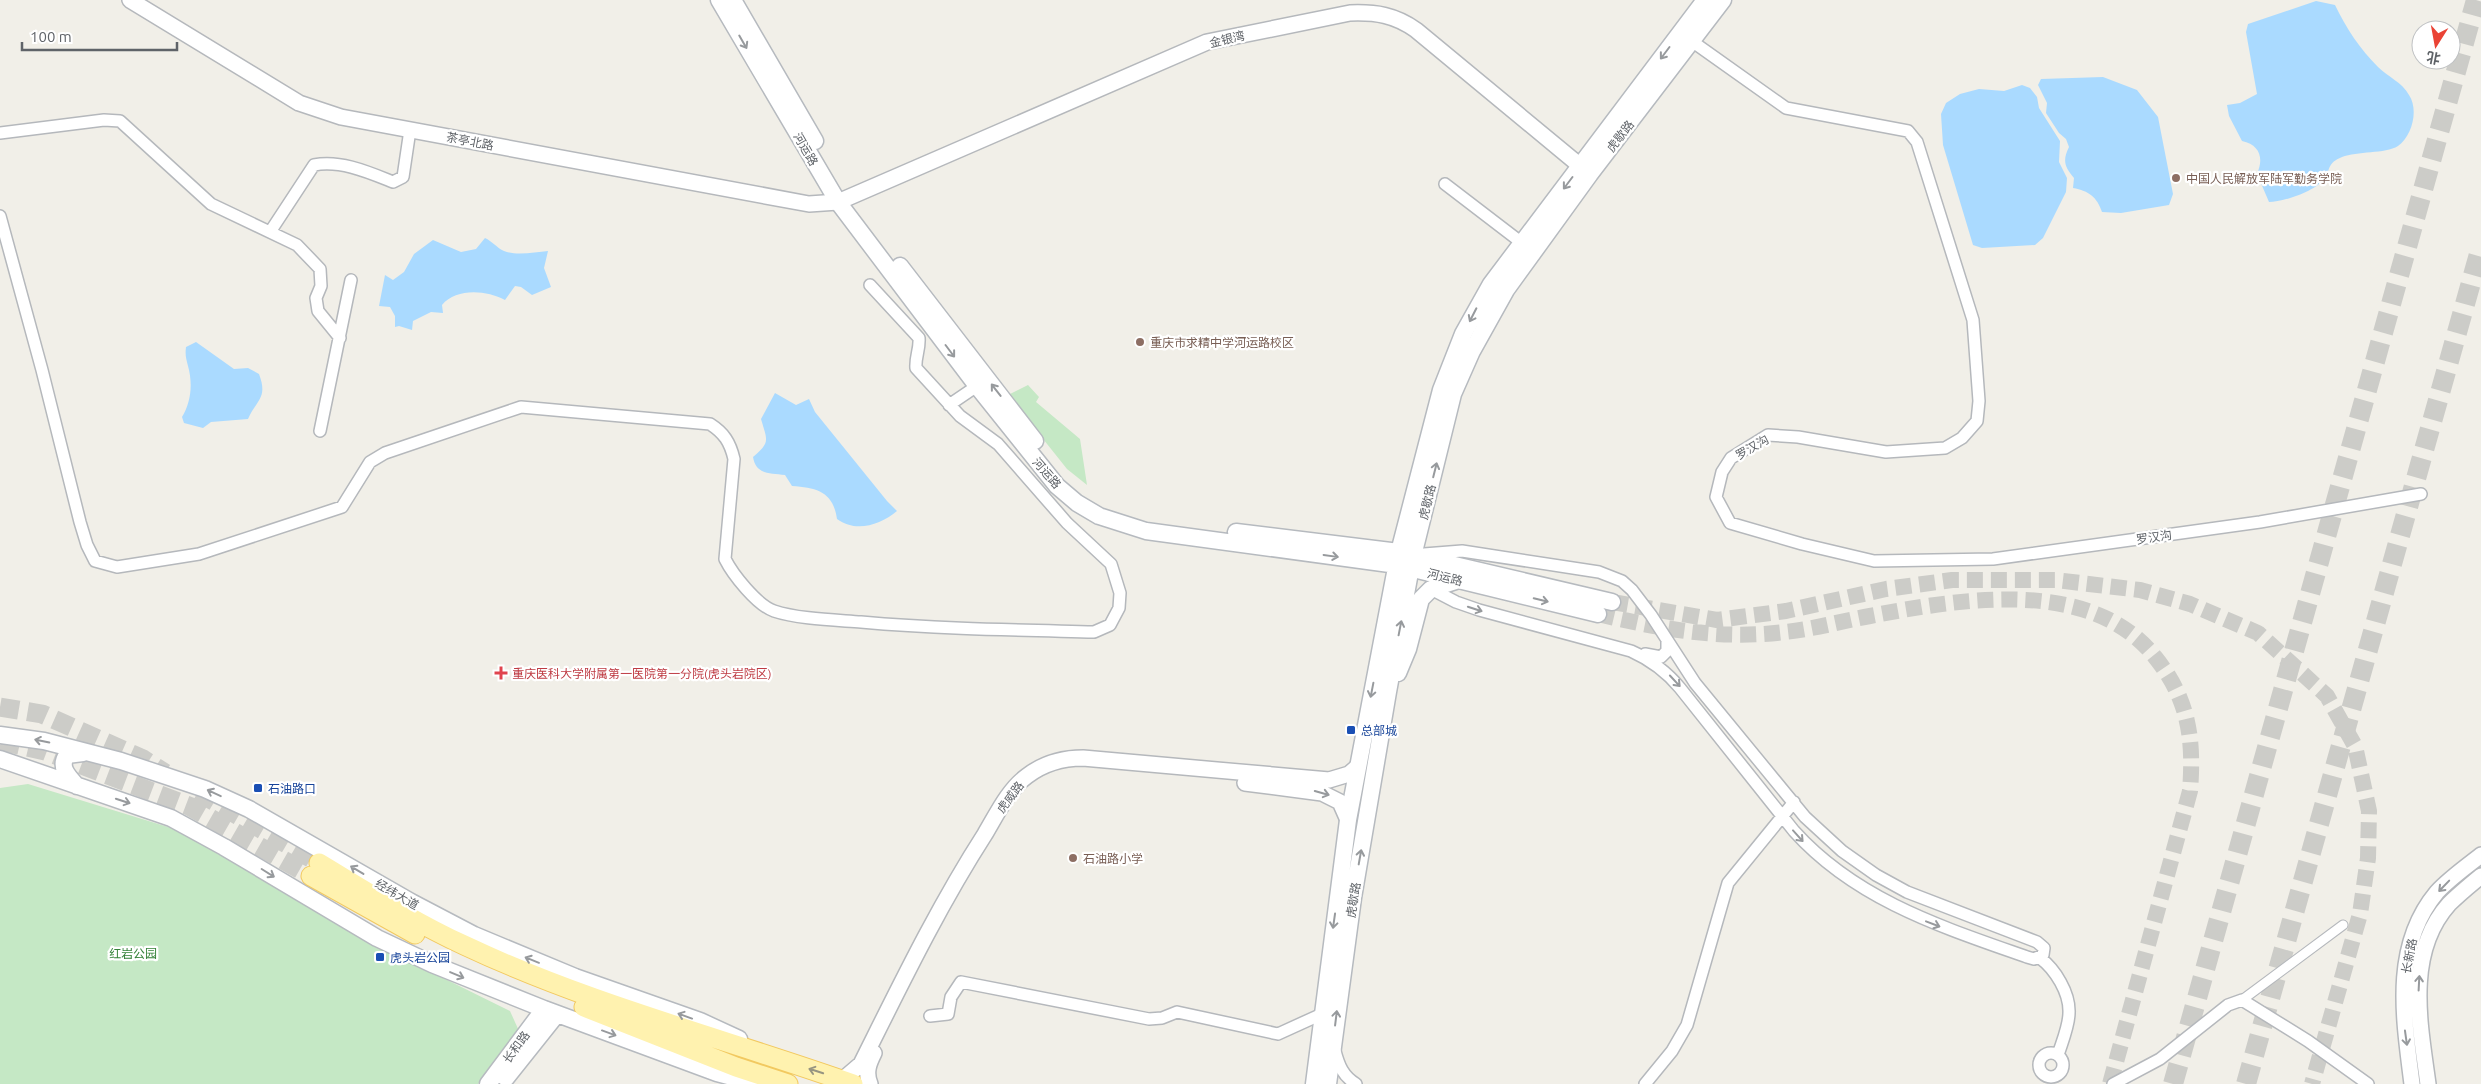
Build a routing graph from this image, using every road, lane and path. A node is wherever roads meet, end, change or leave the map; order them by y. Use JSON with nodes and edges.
{"nodes":[{"id":1,"x":130,"y":0,"type":"edge"},
{"id":2,"x":719,"y":0,"type":"edge"},
{"id":3,"x":733,"y":0,"type":"edge"},
{"id":4,"x":1705,"y":0,"type":"edge"},
{"id":5,"x":1723,"y":0,"type":"edge"},
{"id":6,"x":1687,"y":37,"type":"junction"},
{"id":7,"x":410,"y":130,"type":"junction"},
{"id":8,"x":0,"y":133,"type":"edge"},
{"id":9,"x":1585,"y":170,"type":"junction"},
{"id":10,"x":1445,"y":184,"type":"dead end"},
{"id":11,"x":842,"y":200,"type":"junction"},
{"id":12,"x":0,"y":216,"type":"edge"},
{"id":13,"x":270,"y":232,"type":"junction"},
{"id":14,"x":1522,"y":243,"type":"junction"},
{"id":15,"x":350,"y":280,"type":"dead end"},
{"id":16,"x":870,"y":285,"type":"dead end"},
{"id":17,"x":340,"y":338,"type":"junction"},
{"id":18,"x":977,"y":386,"type":"junction"},
{"id":19,"x":950,"y":405,"type":"junction"},
{"id":20,"x":320,"y":431,"type":"dead end"},
{"id":21,"x":2421,"y":494,"type":"dead end"},
{"id":22,"x":1405,"y":560,"type":"junction"},
{"id":23,"x":1460,"y":580,"type":"junction"},
{"id":24,"x":1431,"y":589,"type":"junction"},
{"id":25,"x":1612,"y":602,"type":"tunnel mouth"},
{"id":26,"x":1598,"y":614,"type":"tunnel mouth"},
{"id":27,"x":1667,"y":640,"type":"junction"},
{"id":28,"x":1631,"y":651,"type":"junction"},
{"id":29,"x":1388,"y":692,"type":"junction"},
{"id":30,"x":0,"y":735,"type":"edge"},
{"id":31,"x":84,"y":753,"type":"junction"},
{"id":32,"x":0,"y":759,"type":"edge"},
{"id":33,"x":1356,"y":768,"type":"junction"},
{"id":34,"x":77,"y":786,"type":"junction"},
{"id":35,"x":1794,"y":802,"type":"junction"},
{"id":36,"x":1780,"y":816,"type":"junction"},
{"id":37,"x":1348,"y":820,"type":"junction"},
{"id":38,"x":2481,"y":855,"type":"edge"},
{"id":39,"x":2481,"y":876,"type":"edge"},
{"id":40,"x":2342,"y":925,"type":"dead end"},
{"id":41,"x":2040,"y":958,"type":"junction"},
{"id":42,"x":2242,"y":1000,"type":"junction"},
{"id":43,"x":550,"y":1011,"type":"junction"},
{"id":44,"x":1322,"y":1014,"type":"junction"},
{"id":45,"x":930,"y":1016,"type":"dead end"},
{"id":46,"x":1333,"y":1044,"type":"junction"},
{"id":47,"x":2058,"y":1055,"type":"junction"},
{"id":48,"x":794,"y":1064,"type":"junction"},
{"id":49,"x":2058,"y":1080,"type":"edge"},
{"id":50,"x":846,"y":1081,"type":"edge"},
{"id":51,"x":488,"y":1084,"type":"edge"},
{"id":52,"x":502,"y":1084,"type":"edge"},
{"id":53,"x":758,"y":1084,"type":"edge"},
{"id":54,"x":788,"y":1084,"type":"edge"},
{"id":55,"x":870,"y":1084,"type":"edge"},
{"id":56,"x":1314,"y":1084,"type":"edge"},
{"id":57,"x":1328,"y":1084,"type":"edge"},
{"id":58,"x":1356,"y":1084,"type":"edge"},
{"id":59,"x":1645,"y":1084,"type":"edge"},
{"id":60,"x":2113,"y":1084,"type":"edge"},
{"id":61,"x":2368,"y":1084,"type":"edge"},
{"id":62,"x":2412,"y":1084,"type":"edge"},
{"id":63,"x":2428,"y":1084,"type":"edge"}],
"edges":[{"from":1,"to":7,"type":"street","name":"茶亭北路"},
{"from":2,"to":11,"type":"main road","name":"河运路","one_way":true},
{"from":3,"to":11,"type":"main road","name":"河运路"},
{"from":4,"to":6,"type":"main road","name":"虎歇路"},
{"from":5,"to":6,"type":"main road","name":"虎歇路"},
{"from":6,"to":9,"type":"main road","name":"虎歇路"},
{"from":6,"to":21,"type":"street","name":"罗汉沟"},
{"from":7,"to":11,"type":"street","name":"茶亭北路"},
{"from":7,"to":13,"type":"street"},
{"from":8,"to":13,"type":"street"},
{"from":9,"to":11,"type":"street","name":"金银湾"},
{"from":9,"to":14,"type":"main road","name":"虎歇路","one_way":true},
{"from":22,"to":9,"type":"main road","name":"虎歇路","one_way":true},
{"from":10,"to":14,"type":"street"},
{"from":11,"to":18,"type":"main road","name":"河运路","one_way":true},
{"from":22,"to":11,"type":"main road","name":"河运路","one_way":true},
{"from":12,"to":19,"type":"street"},
{"from":13,"to":17,"type":"street"},
{"from":14,"to":22,"type":"main road","name":"虎歇路","one_way":true},
{"from":15,"to":17,"type":"street"},
{"from":16,"to":19,"type":"street"},
{"from":17,"to":20,"type":"street"},
{"from":18,"to":19,"type":"street"},
{"from":18,"to":22,"type":"main road","name":"河运路","one_way":true},
{"from":22,"to":23,"type":"main road","name":"河运路"},
{"from":22,"to":25,"type":"main road","name":"河运路"},
{"from":22,"to":27,"type":"street"},
{"from":29,"to":22,"type":"main road","name":"虎歇路","one_way":true},
{"from":22,"to":33,"type":"main road","name":"虎歇路","one_way":true},
{"from":23,"to":24,"type":"main road"},
{"from":23,"to":26,"type":"main road","name":"河运路","one_way":true},
{"from":24,"to":28,"type":"street","one_way":true},
{"from":24,"to":29,"type":"main road"},
{"from":27,"to":28,"type":"street"},
{"from":27,"to":35,"type":"street"},
{"from":28,"to":36,"type":"street","one_way":true},
{"from":46,"to":29,"type":"main road","name":"虎歇路","one_way":true},
{"from":31,"to":30,"type":"main road","name":"经纬大道","one_way":true},
{"from":31,"to":34,"type":"main road"},
{"from":48,"to":31,"type":"main road","name":"经纬大道","one_way":true},
{"from":32,"to":34,"type":"main road"},
{"from":33,"to":37,"type":"main road","name":"虎歇路"},
{"from":33,"to":50,"type":"street","name":"虎威路"},
{"from":34,"to":43,"type":"main road","one_way":true},
{"from":35,"to":36,"type":"street"},
{"from":35,"to":41,"type":"street"},
{"from":36,"to":41,"type":"street","one_way":true},
{"from":36,"to":59,"type":"street"},
{"from":37,"to":44,"type":"main road","name":"虎歇路","one_way":true},
{"from":55,"to":37,"type":"street","name":"虎威路","one_way":true},
{"from":38,"to":62,"type":"street","name":"长新路","one_way":true},
{"from":63,"to":39,"type":"street","name":"长新路","one_way":true},
{"from":40,"to":42,"type":"street"},
{"from":41,"to":47,"type":"street"},
{"from":42,"to":60,"type":"street"},
{"from":42,"to":61,"type":"street"},
{"from":43,"to":51,"type":"main road","name":"长和路"},
{"from":43,"to":52,"type":"main road","name":"长和路"},
{"from":43,"to":53,"type":"main road","one_way":true},
{"from":44,"to":45,"type":"street"},
{"from":44,"to":56,"type":"main road","name":"虎歇路"},
{"from":46,"to":57,"type":"main road","name":"虎歇路"},
{"from":46,"to":58,"type":"street"},
{"from":47,"to":49,"type":"street"},
{"from":47,"to":49,"type":"street"},
{"from":50,"to":48,"type":"main road","one_way":true},
{"from":48,"to":54,"type":"main road"}]}
